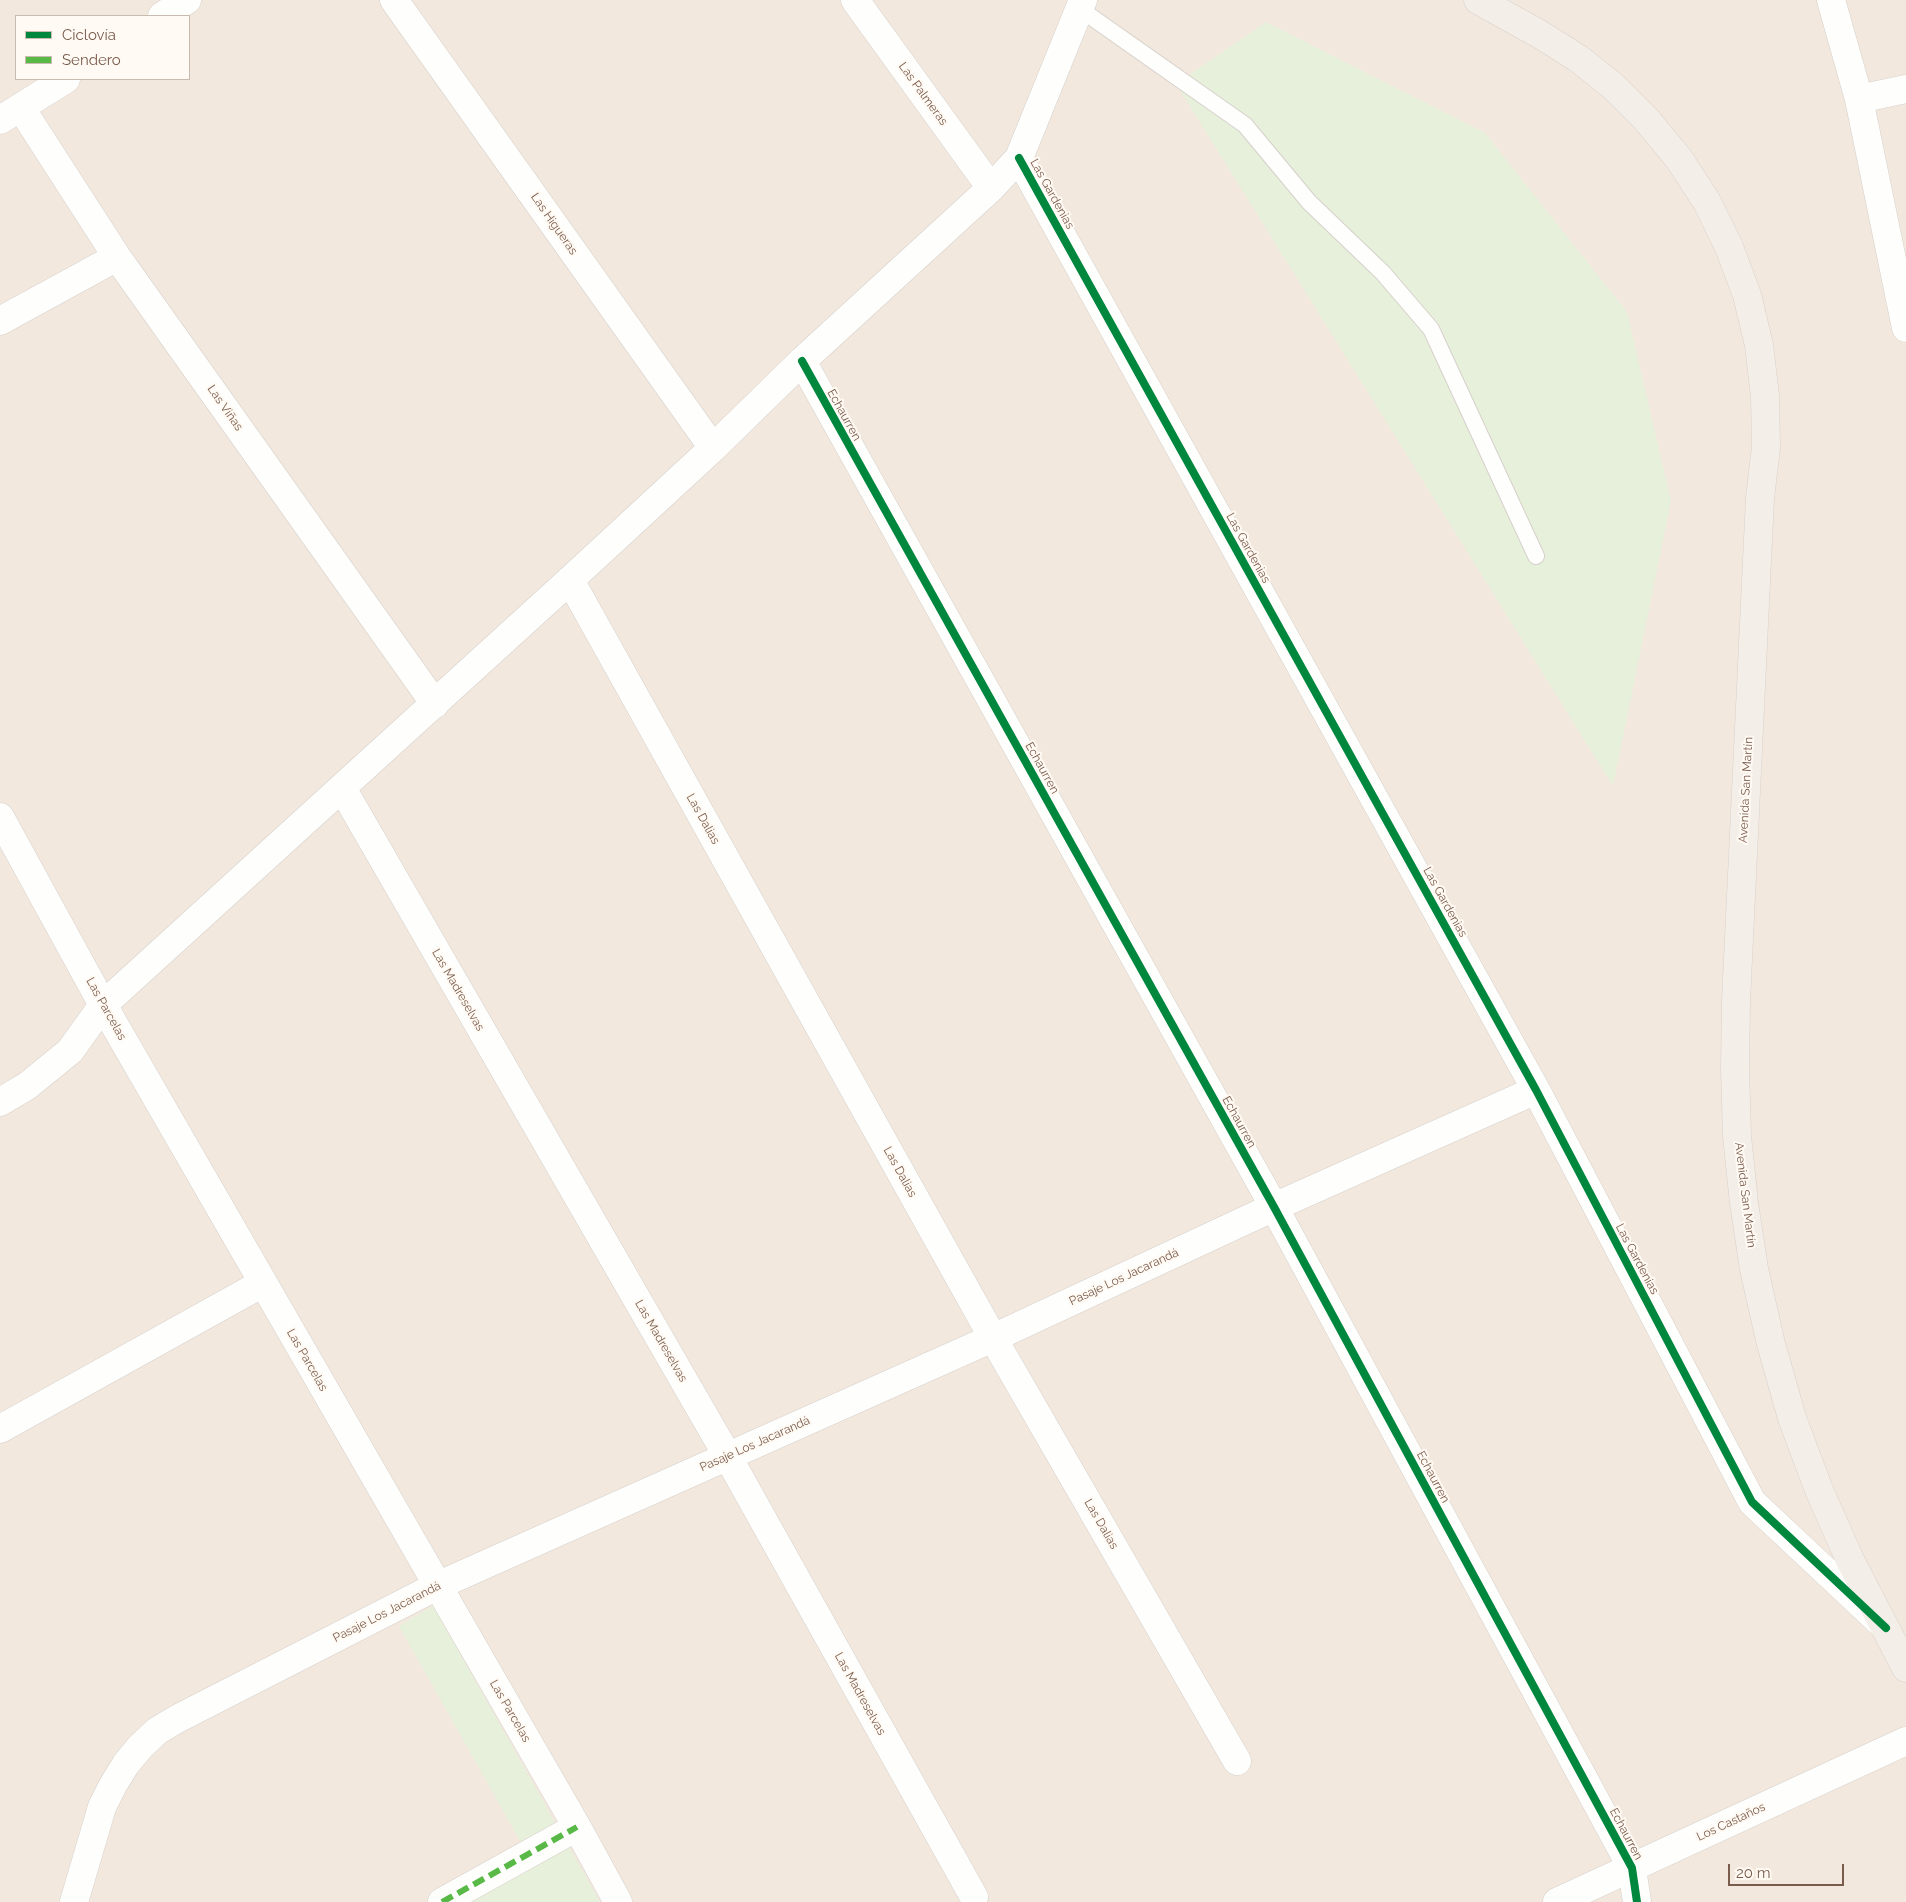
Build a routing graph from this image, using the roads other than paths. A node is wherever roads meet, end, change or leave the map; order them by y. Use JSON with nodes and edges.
{"nodes":[{"id":1,"x":187,"y":0,"type":"edge"},
{"id":2,"x":394,"y":0,"type":"edge"},
{"id":3,"x":856,"y":0,"type":"edge"},
{"id":4,"x":1478,"y":0,"type":"edge"},
{"id":5,"x":1831,"y":0,"type":"edge"},
{"id":6,"x":1081,"y":4,"type":"edge"},
{"id":7,"x":164,"y":15,"type":"edge"},
{"id":8,"x":64,"y":80,"type":"edge"},
{"id":9,"x":1906,"y":90,"type":"edge"},
{"id":10,"x":1859,"y":99,"type":"junction"},
{"id":11,"x":10,"y":114,"type":"edge"},
{"id":12,"x":1019,"y":158,"type":"junction"},
{"id":13,"x":991,"y":188,"type":"junction"},
{"id":14,"x":117,"y":257,"type":"junction"},
{"id":15,"x":0,"y":321,"type":"edge"},
{"id":16,"x":1906,"y":328,"type":"edge"},
{"id":17,"x":802,"y":361,"type":"junction"},
{"id":18,"x":713,"y":448,"type":"junction"},
{"id":19,"x":1536,"y":556,"type":"dead end"},
{"id":20,"x":570,"y":580,"type":"junction"},
{"id":21,"x":435,"y":704,"type":"junction"},
{"id":22,"x":342,"y":788,"type":"junction"},
{"id":23,"x":0,"y":817,"type":"edge"},
{"id":24,"x":104,"y":1006,"type":"junction"},
{"id":25,"x":1536,"y":1090,"type":"junction"},
{"id":26,"x":0,"y":1102,"type":"edge"},
{"id":27,"x":1274,"y":1207,"type":"junction"},
{"id":28,"x":263,"y":1283,"type":"junction"},
{"id":29,"x":993,"y":1338,"type":"junction"},
{"id":30,"x":0,"y":1429,"type":"edge"},
{"id":31,"x":728,"y":1457,"type":"junction"},
{"id":32,"x":437,"y":1586,"type":"junction"},
{"id":33,"x":1886,"y":1628,"type":"junction"},
{"id":34,"x":1906,"y":1668,"type":"edge"},
{"id":35,"x":1906,"y":1741,"type":"edge"},
{"id":36,"x":1237,"y":1761,"type":"dead end"},
{"id":37,"x":577,"y":1827,"type":"junction"},
{"id":38,"x":1632,"y":1868,"type":"junction"},
{"id":39,"x":974,"y":1898,"type":"dead end"},
{"id":40,"x":74,"y":1902,"type":"edge"},
{"id":41,"x":442,"y":1902,"type":"edge"},
{"id":42,"x":618,"y":1902,"type":"edge"},
{"id":43,"x":1556,"y":1902,"type":"edge"},
{"id":44,"x":1637,"y":1902,"type":"edge"}],
"edges":[{"from":1,"to":7,"type":"street"},
{"from":2,"to":18,"type":"street","name":"Las Higueras"},
{"from":3,"to":13,"type":"street","name":"Las Palmeras"},
{"from":4,"to":33,"type":"main road","name":"Avenida San Martín"},
{"from":5,"to":10,"type":"street"},
{"from":6,"to":12,"type":"street"},
{"from":6,"to":19,"type":"lane"},
{"from":8,"to":11,"type":"street"},
{"from":9,"to":10,"type":"street"},
{"from":10,"to":16,"type":"street"},
{"from":11,"to":14,"type":"street","name":"Las Viñas"},
{"from":12,"to":13,"type":"street"},
{"from":12,"to":25,"type":"street","name":"Las Gardenias"},
{"from":13,"to":17,"type":"street"},
{"from":14,"to":15,"type":"street"},
{"from":14,"to":21,"type":"street","name":"Las Viñas"},
{"from":17,"to":18,"type":"street"},
{"from":17,"to":27,"type":"street","name":"Echaurren"},
{"from":18,"to":20,"type":"street"},
{"from":20,"to":21,"type":"street"},
{"from":20,"to":29,"type":"street","name":"Las Dalias"},
{"from":21,"to":22,"type":"street"},
{"from":22,"to":24,"type":"street"},
{"from":22,"to":31,"type":"street","name":"Las Madreselvas"},
{"from":23,"to":24,"type":"street","name":"Las Parcelas"},
{"from":24,"to":26,"type":"street"},
{"from":24,"to":28,"type":"street","name":"Las Parcelas"},
{"from":25,"to":27,"type":"street","name":"Pasaje Los Jacarandá"},
{"from":25,"to":33,"type":"street","name":"Las Gardenias"},
{"from":27,"to":29,"type":"street","name":"Pasaje Los Jacarandá"},
{"from":27,"to":38,"type":"street","name":"Echaurren"},
{"from":28,"to":30,"type":"street"},
{"from":28,"to":32,"type":"street","name":"Las Parcelas"},
{"from":29,"to":31,"type":"street","name":"Pasaje Los Jacarandá"},
{"from":29,"to":36,"type":"street","name":"Las Dalias"},
{"from":31,"to":32,"type":"street","name":"Pasaje Los Jacarandá"},
{"from":31,"to":39,"type":"street","name":"Las Madreselvas"},
{"from":32,"to":37,"type":"street","name":"Las Parcelas"},
{"from":32,"to":40,"type":"street","name":"Pasaje Los Jacarandá"},
{"from":33,"to":34,"type":"main road","name":"Avenida San Martín"},
{"from":35,"to":38,"type":"street","name":"Los Castaños"},
{"from":37,"to":41,"type":"street"},
{"from":37,"to":42,"type":"street","name":"Las Parcelas"},
{"from":38,"to":43,"type":"street","name":"Los Castaños"},
{"from":38,"to":44,"type":"street","name":"Echaurren"}]}
